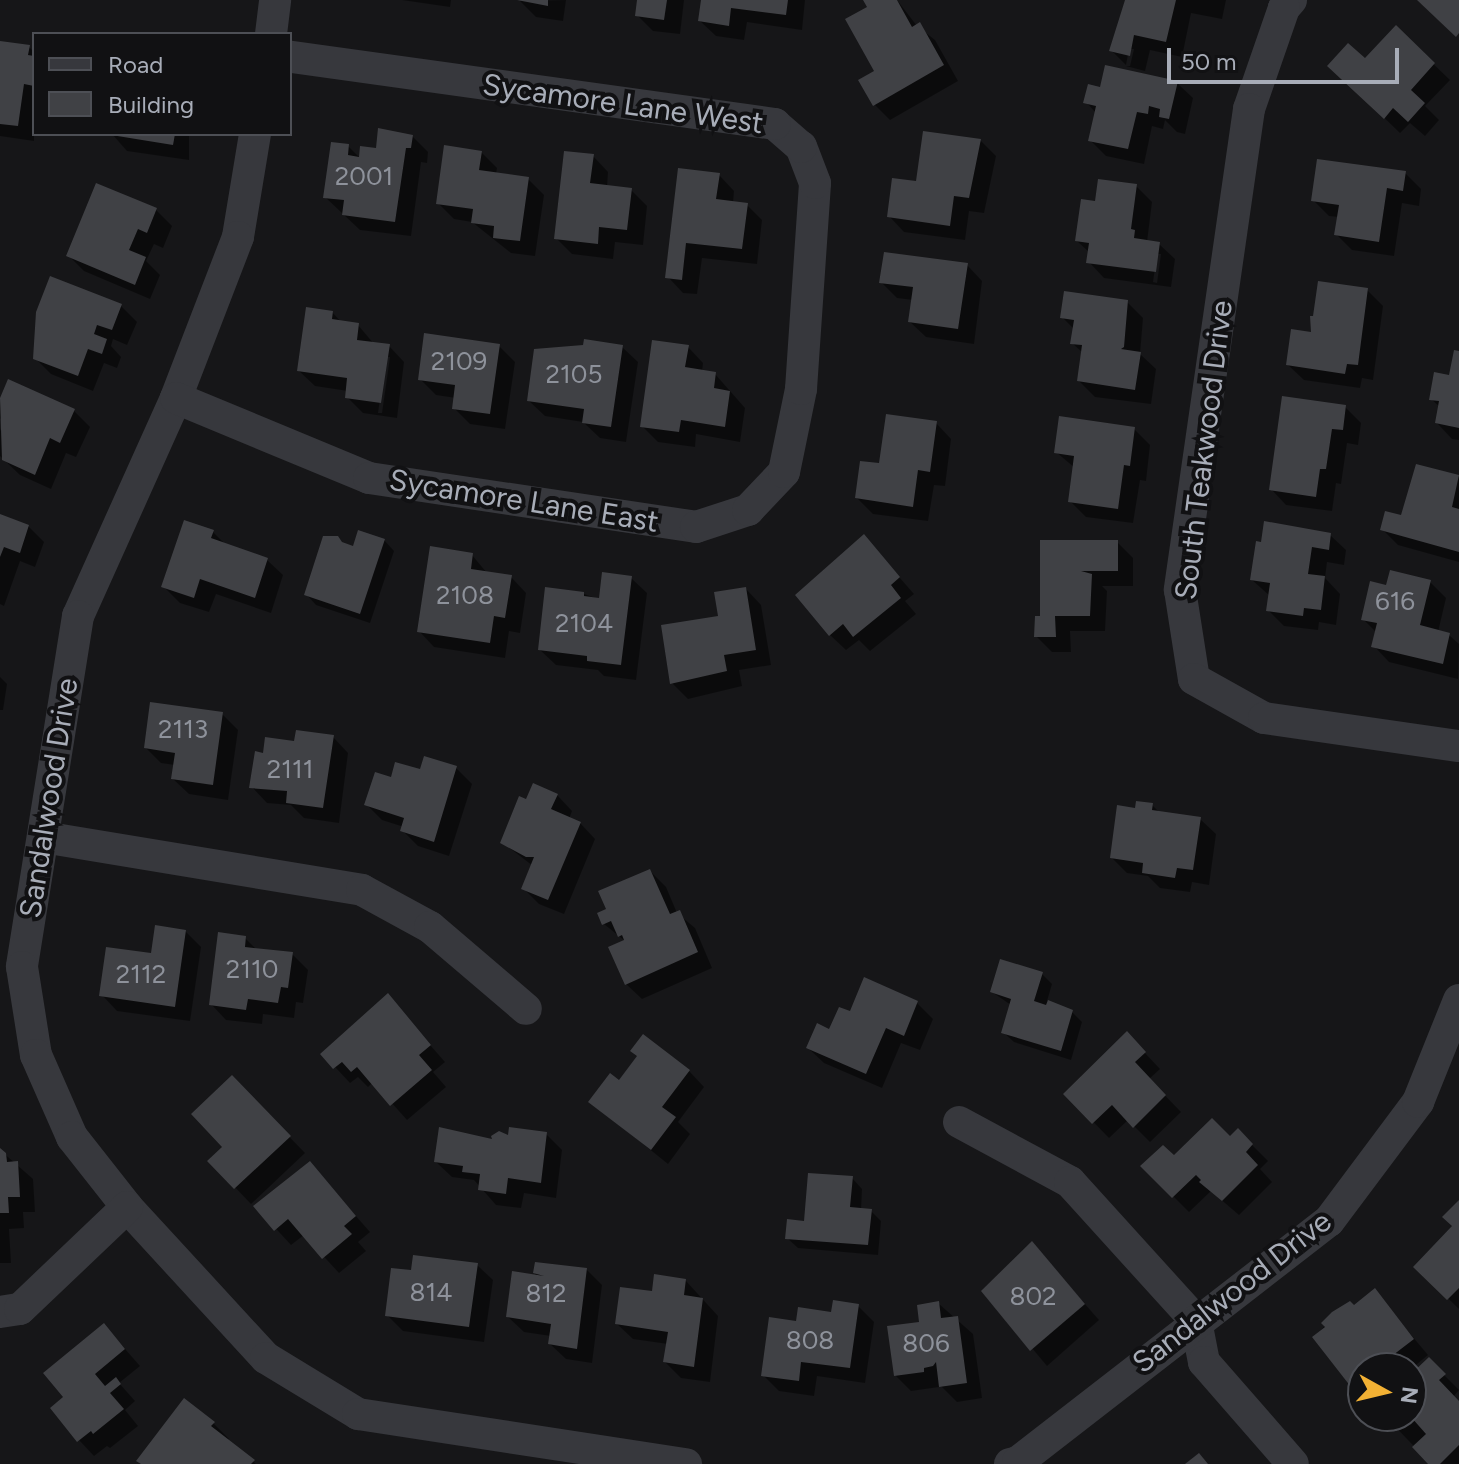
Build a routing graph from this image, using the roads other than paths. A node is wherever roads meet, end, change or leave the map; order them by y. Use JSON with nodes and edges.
{"nodes":[{"id":1,"x":275,"y":0,"type":"edge"},
{"id":2,"x":1291,"y":0,"type":"edge"},
{"id":3,"x":271,"y":32,"type":"edge"},
{"id":4,"x":292,"y":57,"type":"edge"},
{"id":5,"x":255,"y":136,"type":"edge"},
{"id":6,"x":801,"y":389,"type":"joint"},
{"id":7,"x":176,"y":398,"type":"junction"},
{"id":8,"x":1459,"y":746,"type":"edge"},
{"id":9,"x":43,"y":837,"type":"junction"},
{"id":10,"x":1459,"y":1000,"type":"edge"},
{"id":11,"x":526,"y":1009,"type":"dead end"},
{"id":12,"x":959,"y":1122,"type":"dead end"},
{"id":13,"x":127,"y":1207,"type":"junction"},
{"id":14,"x":0,"y":1312,"type":"edge"},
{"id":15,"x":1196,"y":1321,"type":"junction"},
{"id":16,"x":686,"y":1464,"type":"edge"},
{"id":17,"x":1010,"y":1464,"type":"edge"},
{"id":18,"x":1293,"y":1464,"type":"edge"}],
"edges":[{"from":1,"to":3,"type":"street"},
{"from":2,"to":8,"type":"street","name":"South Teakwood Drive"},
{"from":4,"to":6,"type":"street","name":"Sycamore Lane West"},
{"from":5,"to":7,"type":"street","name":"Sandalwood Drive"},
{"from":6,"to":7,"type":"street","name":"Sycamore Lane East"},
{"from":7,"to":9,"type":"street","name":"Sandalwood Drive"},
{"from":9,"to":11,"type":"street"},
{"from":9,"to":13,"type":"street","name":"Sandalwood Drive"},
{"from":10,"to":15,"type":"street","name":"Sandalwood Drive"},
{"from":12,"to":15,"type":"street"},
{"from":13,"to":14,"type":"street"},
{"from":13,"to":16,"type":"street","name":"Sandalwood Drive"},
{"from":15,"to":17,"type":"street","name":"Sandalwood Drive"},
{"from":15,"to":18,"type":"street"}]}
